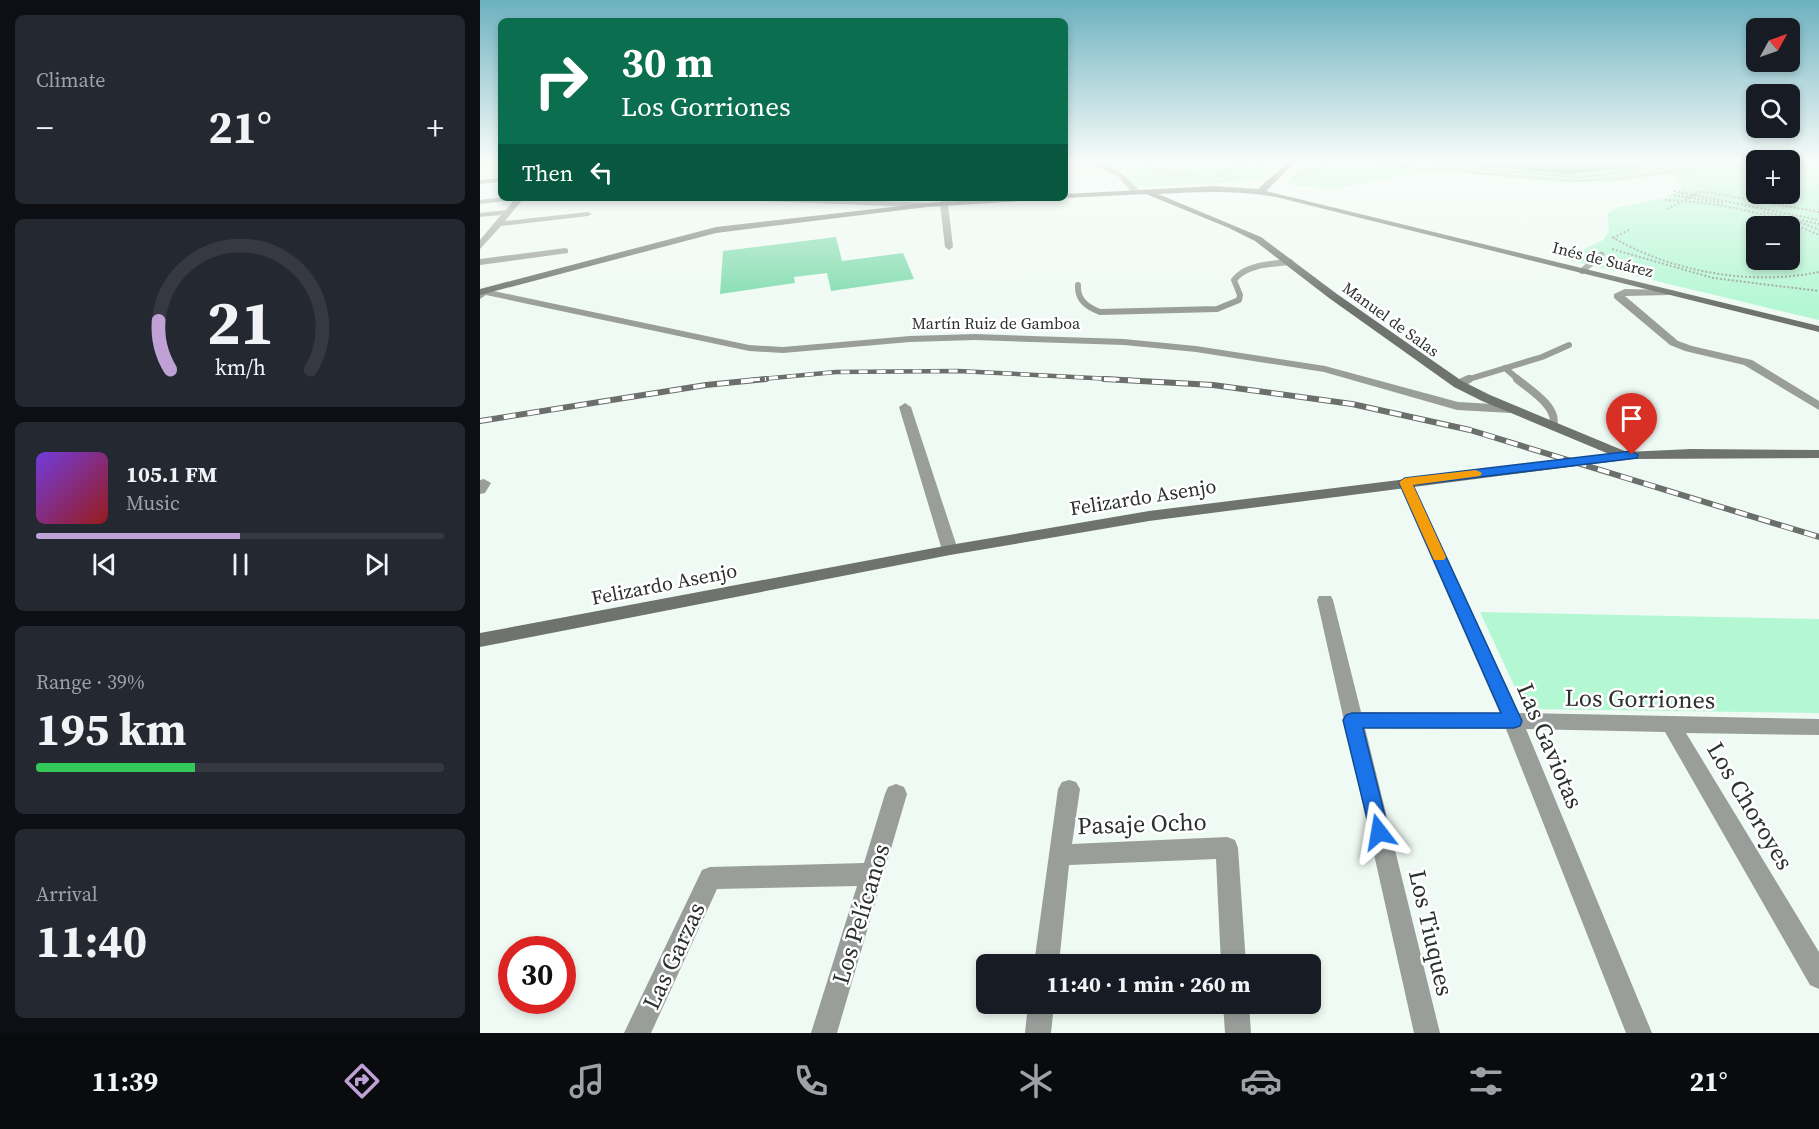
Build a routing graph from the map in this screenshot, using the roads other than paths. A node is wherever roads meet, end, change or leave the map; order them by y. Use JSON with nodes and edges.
{"nodes":[{"id":1,"x":510,"y":209,"type":"edge"},
{"id":2,"x":893,"y":209,"type":"edge"},
{"id":3,"x":946,"y":209,"type":"edge"},
{"id":4,"x":1187,"y":209,"type":"edge"},
{"id":5,"x":1330,"y":209,"type":"edge"},
{"id":6,"x":508,"y":212,"type":"junction"},
{"id":7,"x":588,"y":214,"type":"dead end"},
{"id":8,"x":480,"y":215,"type":"edge"},
{"id":9,"x":499,"y":224,"type":"junction"},
{"id":10,"x":480,"y":246,"type":"edge"},
{"id":11,"x":949,"y":247,"type":"dead end"},
{"id":12,"x":565,"y":251,"type":"dead end"},
{"id":13,"x":1602,"y":254,"type":"dead end"},
{"id":14,"x":480,"y":262,"type":"edge"},
{"id":15,"x":1290,"y":262,"type":"junction"},
{"id":16,"x":1582,"y":271,"type":"junction"},
{"id":17,"x":1078,"y":285,"type":"dead end"},
{"id":18,"x":1669,"y":292,"type":"junction"},
{"id":19,"x":481,"y":293,"type":"edge"},
{"id":20,"x":1815,"y":328,"type":"edge"},
{"id":21,"x":1569,"y":345,"type":"dead end"},
{"id":22,"x":1505,"y":368,"type":"junction"},
{"id":23,"x":1458,"y":384,"type":"junction"},
{"id":24,"x":1819,"y":406,"type":"edge"},
{"id":25,"x":905,"y":408,"type":"dead end"},
{"id":26,"x":1511,"y":409,"type":"junction"},
{"id":27,"x":1553,"y":426,"type":"junction"},
{"id":28,"x":1819,"y":454,"type":"edge"},
{"id":29,"x":1626,"y":456,"type":"junction"},
{"id":30,"x":1405,"y":482,"type":"junction"},
{"id":31,"x":950,"y":550,"type":"junction"},
{"id":32,"x":1325,"y":600,"type":"dead end"},
{"id":33,"x":480,"y":640,"type":"edge"},
{"id":34,"x":1352,"y":720,"type":"junction"},
{"id":35,"x":1514,"y":721,"type":"junction"},
{"id":36,"x":1671,"y":726,"type":"junction"},
{"id":37,"x":1819,"y":728,"type":"edge"},
{"id":38,"x":1069,"y":789,"type":"dead end"},
{"id":39,"x":897,"y":794,"type":"dead end"},
{"id":40,"x":1059,"y":855,"type":"junction"},
{"id":41,"x":873,"y":874,"type":"junction"},
{"id":42,"x":1047,"y":954,"type":"edge"},
{"id":43,"x":1233,"y":954,"type":"edge"},
{"id":44,"x":1819,"y":976,"type":"edge"},
{"id":45,"x":1040,"y":1014,"type":"edge"},
{"id":46,"x":1237,"y":1014,"type":"edge"},
{"id":47,"x":637,"y":1033,"type":"edge"},
{"id":48,"x":824,"y":1033,"type":"edge"},
{"id":49,"x":1038,"y":1033,"type":"edge"},
{"id":50,"x":1238,"y":1033,"type":"edge"},
{"id":51,"x":1427,"y":1033,"type":"edge"},
{"id":52,"x":1639,"y":1033,"type":"edge"}],
"edges":[{"from":1,"to":6,"type":"street"},
{"from":2,"to":19,"type":"street"},
{"from":3,"to":11,"type":"street"},
{"from":4,"to":15,"type":"street","name":"Manuel de Salas"},
{"from":5,"to":16,"type":"street","name":"Inés de Suárez"},
{"from":6,"to":8,"type":"street"},
{"from":6,"to":9,"type":"street"},
{"from":7,"to":9,"type":"street"},
{"from":9,"to":10,"type":"street"},
{"from":12,"to":14,"type":"street"},
{"from":13,"to":16,"type":"lane"},
{"from":15,"to":17,"type":"lane"},
{"from":15,"to":23,"type":"street","name":"Manuel de Salas"},
{"from":16,"to":18,"type":"street","name":"Inés de Suárez"},
{"from":18,"to":20,"type":"street","name":"Inés de Suárez"},
{"from":18,"to":24,"type":"street"},
{"from":19,"to":26,"type":"street","name":"Martín Ruiz de Gamboa"},
{"from":21,"to":22,"type":"lane"},
{"from":22,"to":23,"type":"lane"},
{"from":22,"to":27,"type":"lane"},
{"from":23,"to":26,"type":"street","name":"Manuel de Salas"},
{"from":25,"to":31,"type":"street"},
{"from":26,"to":27,"type":"street","name":"Manuel de Salas"},
{"from":27,"to":29,"type":"street","name":"Manuel de Salas"},
{"from":28,"to":29,"type":"street","name":"Felizardo Asenjo"},
{"from":29,"to":30,"type":"street","name":"Felizardo Asenjo"},
{"from":30,"to":31,"type":"street","name":"Felizardo Asenjo"},
{"from":30,"to":35,"type":"street","name":"Las Gaviotas"},
{"from":31,"to":33,"type":"street","name":"Felizardo Asenjo"},
{"from":32,"to":34,"type":"street","name":"Los Tiuques"},
{"from":34,"to":35,"type":"street","name":"Los Gorriones"},
{"from":34,"to":51,"type":"street","name":"Los Tiuques"},
{"from":35,"to":36,"type":"street","name":"Los Gorriones"},
{"from":35,"to":52,"type":"street","name":"Las Gaviotas"},
{"from":36,"to":37,"type":"street","name":"Los Gorriones"},
{"from":36,"to":44,"type":"street","name":"Los Choroyes"},
{"from":38,"to":40,"type":"street"},
{"from":39,"to":41,"type":"street","name":"Los Pelícanos"},
{"from":40,"to":42,"type":"street"},
{"from":40,"to":43,"type":"street","name":"Pasaje Ocho"},
{"from":41,"to":47,"type":"street","name":"Las Garzas"},
{"from":41,"to":48,"type":"street","name":"Los Pelícanos"},
{"from":45,"to":49,"type":"street"},
{"from":46,"to":50,"type":"street"}]}
